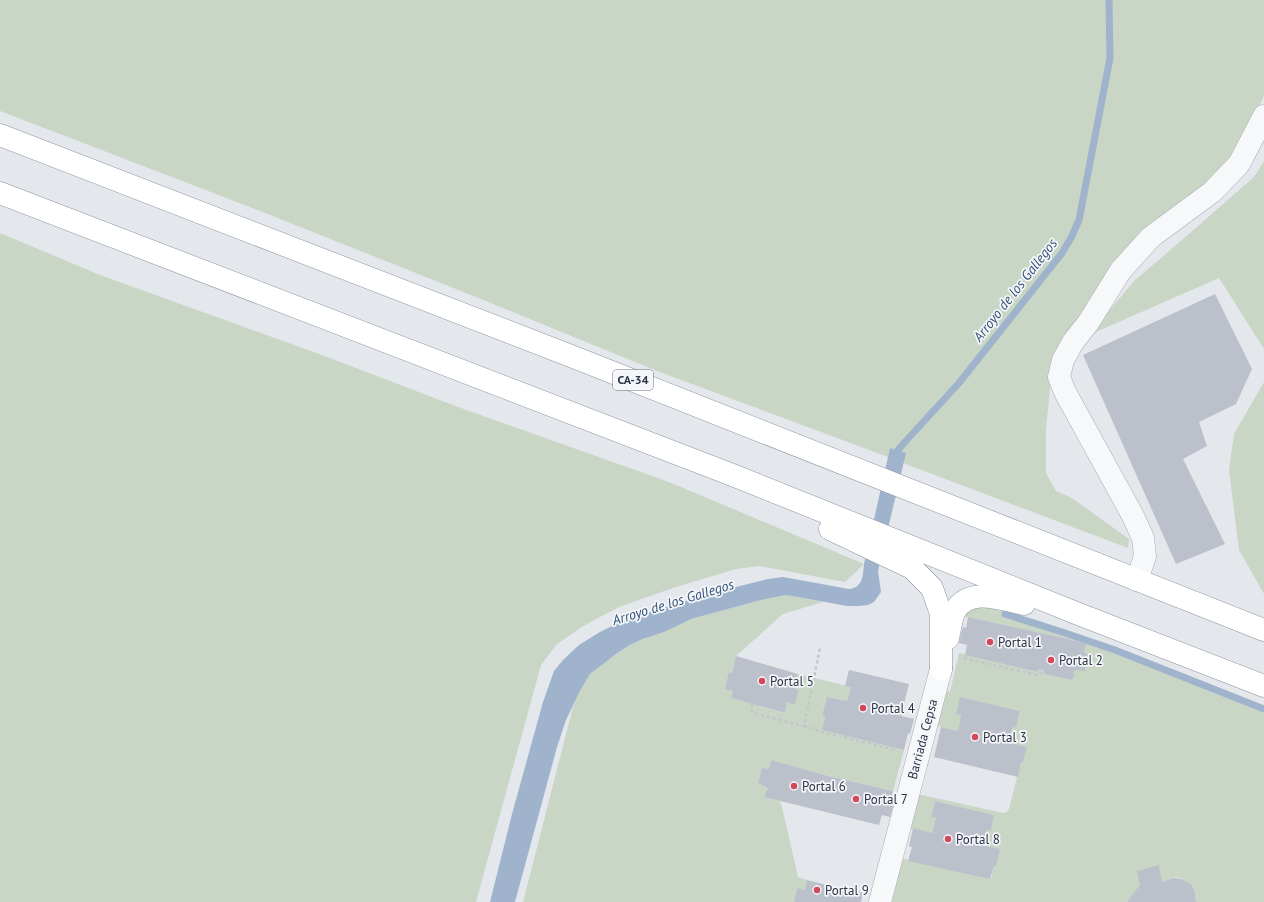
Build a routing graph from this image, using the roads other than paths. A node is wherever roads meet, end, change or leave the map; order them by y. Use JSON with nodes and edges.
{"nodes":[{"id":1,"x":1264,"y":116,"type":"edge"},
{"id":2,"x":0,"y":135,"type":"edge"},
{"id":3,"x":0,"y":193,"type":"edge"},
{"id":4,"x":735,"y":476,"type":"junction"},
{"id":5,"x":1138,"y":580,"type":"junction"},
{"id":6,"x":1076,"y":613,"type":"junction"},
{"id":7,"x":1264,"y":630,"type":"edge"},
{"id":8,"x":943,"y":661,"type":"junction"},
{"id":9,"x":1264,"y":686,"type":"edge"},
{"id":10,"x":880,"y":902,"type":"edge"}],
"edges":[{"from":1,"to":5,"type":"street"},
{"from":2,"to":5,"type":"highway","number":"CA-34"},
{"from":3,"to":4,"type":"highway"},
{"from":4,"to":6,"type":"highway"},
{"from":4,"to":8,"type":"highway"},
{"from":5,"to":7,"type":"highway","number":"CA-34"},
{"from":6,"to":8,"type":"highway"},
{"from":6,"to":9,"type":"highway"},
{"from":8,"to":10,"type":"street","name":"Barriada Cepsa"}]}
